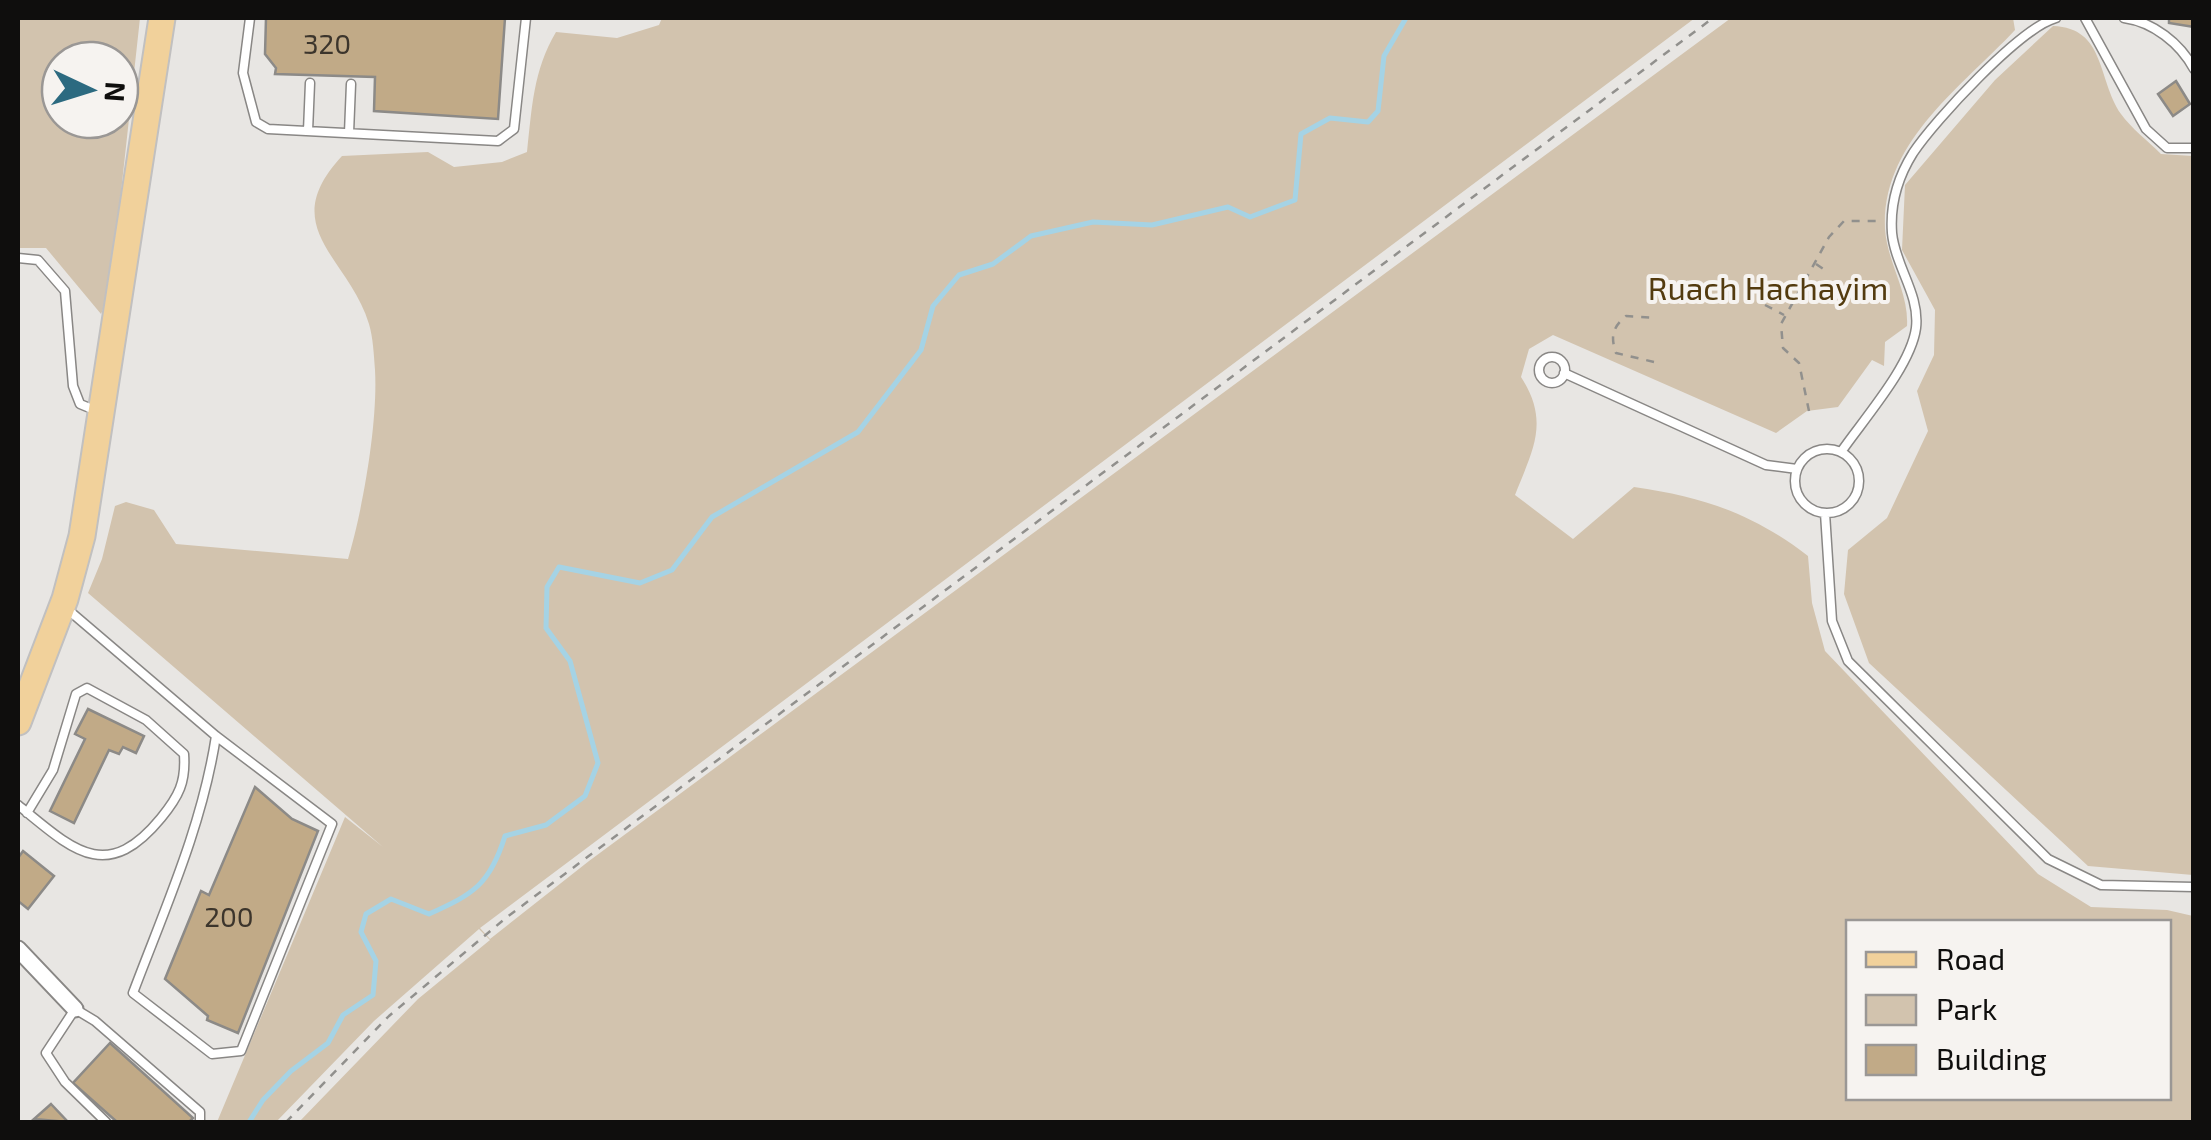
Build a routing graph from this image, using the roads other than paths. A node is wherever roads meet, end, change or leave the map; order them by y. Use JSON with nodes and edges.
{"nodes":[{"id":1,"x":162,"y":18,"type":"edge"},
{"id":2,"x":250,"y":18,"type":"edge"},
{"id":3,"x":526,"y":18,"type":"edge"},
{"id":4,"x":2056,"y":18,"type":"edge"},
{"id":5,"x":2084,"y":18,"type":"edge"},
{"id":6,"x":2124,"y":18,"type":"edge"},
{"id":7,"x":2194,"y":69,"type":"edge"},
{"id":8,"x":310,"y":83,"type":"dead end"},
{"id":9,"x":352,"y":84,"type":"dead end"},
{"id":10,"x":308,"y":131,"type":"junction"},
{"id":11,"x":348,"y":133,"type":"junction"},
{"id":12,"x":2194,"y":148,"type":"edge"},
{"id":13,"x":18,"y":258,"type":"edge"},
{"id":14,"x":1564,"y":373,"type":"dead end"},
{"id":15,"x":104,"y":412,"type":"junction"},
{"id":16,"x":1841,"y":452,"type":"junction"},
{"id":17,"x":1798,"y":469,"type":"junction"},
{"id":18,"x":1826,"y":513,"type":"junction"},
{"id":19,"x":62,"y":605,"type":"junction"},
{"id":20,"x":18,"y":722,"type":"edge"},
{"id":21,"x":216,"y":736,"type":"junction"},
{"id":22,"x":18,"y":805,"type":"edge"},
{"id":23,"x":27,"y":813,"type":"junction"},
{"id":24,"x":2194,"y":887,"type":"edge"},
{"id":25,"x":18,"y":948,"type":"edge"},
{"id":26,"x":75,"y":1009,"type":"junction"},
{"id":27,"x":106,"y":1122,"type":"edge"},
{"id":28,"x":200,"y":1122,"type":"edge"}],
"edges":[{"from":1,"to":15,"type":"main road"},
{"from":2,"to":10,"type":"lane"},
{"from":3,"to":11,"type":"lane"},
{"from":4,"to":16,"type":"lane"},
{"from":5,"to":12,"type":"lane"},
{"from":6,"to":7,"type":"lane"},
{"from":8,"to":10,"type":"lane"},
{"from":9,"to":11,"type":"lane"},
{"from":10,"to":11,"type":"lane"},
{"from":13,"to":15,"type":"lane"},
{"from":14,"to":17,"type":"lane"},
{"from":15,"to":19,"type":"main road"},
{"from":16,"to":17,"type":"lane"},
{"from":16,"to":18,"type":"lane"},
{"from":17,"to":18,"type":"lane"},
{"from":18,"to":24,"type":"lane"},
{"from":19,"to":20,"type":"main road"},
{"from":19,"to":21,"type":"lane"},
{"from":21,"to":21,"type":"lane"},
{"from":22,"to":23,"type":"lane"},
{"from":23,"to":23,"type":"lane"},
{"from":25,"to":26,"type":"street"},
{"from":26,"to":27,"type":"lane"},
{"from":26,"to":28,"type":"lane"}]}
